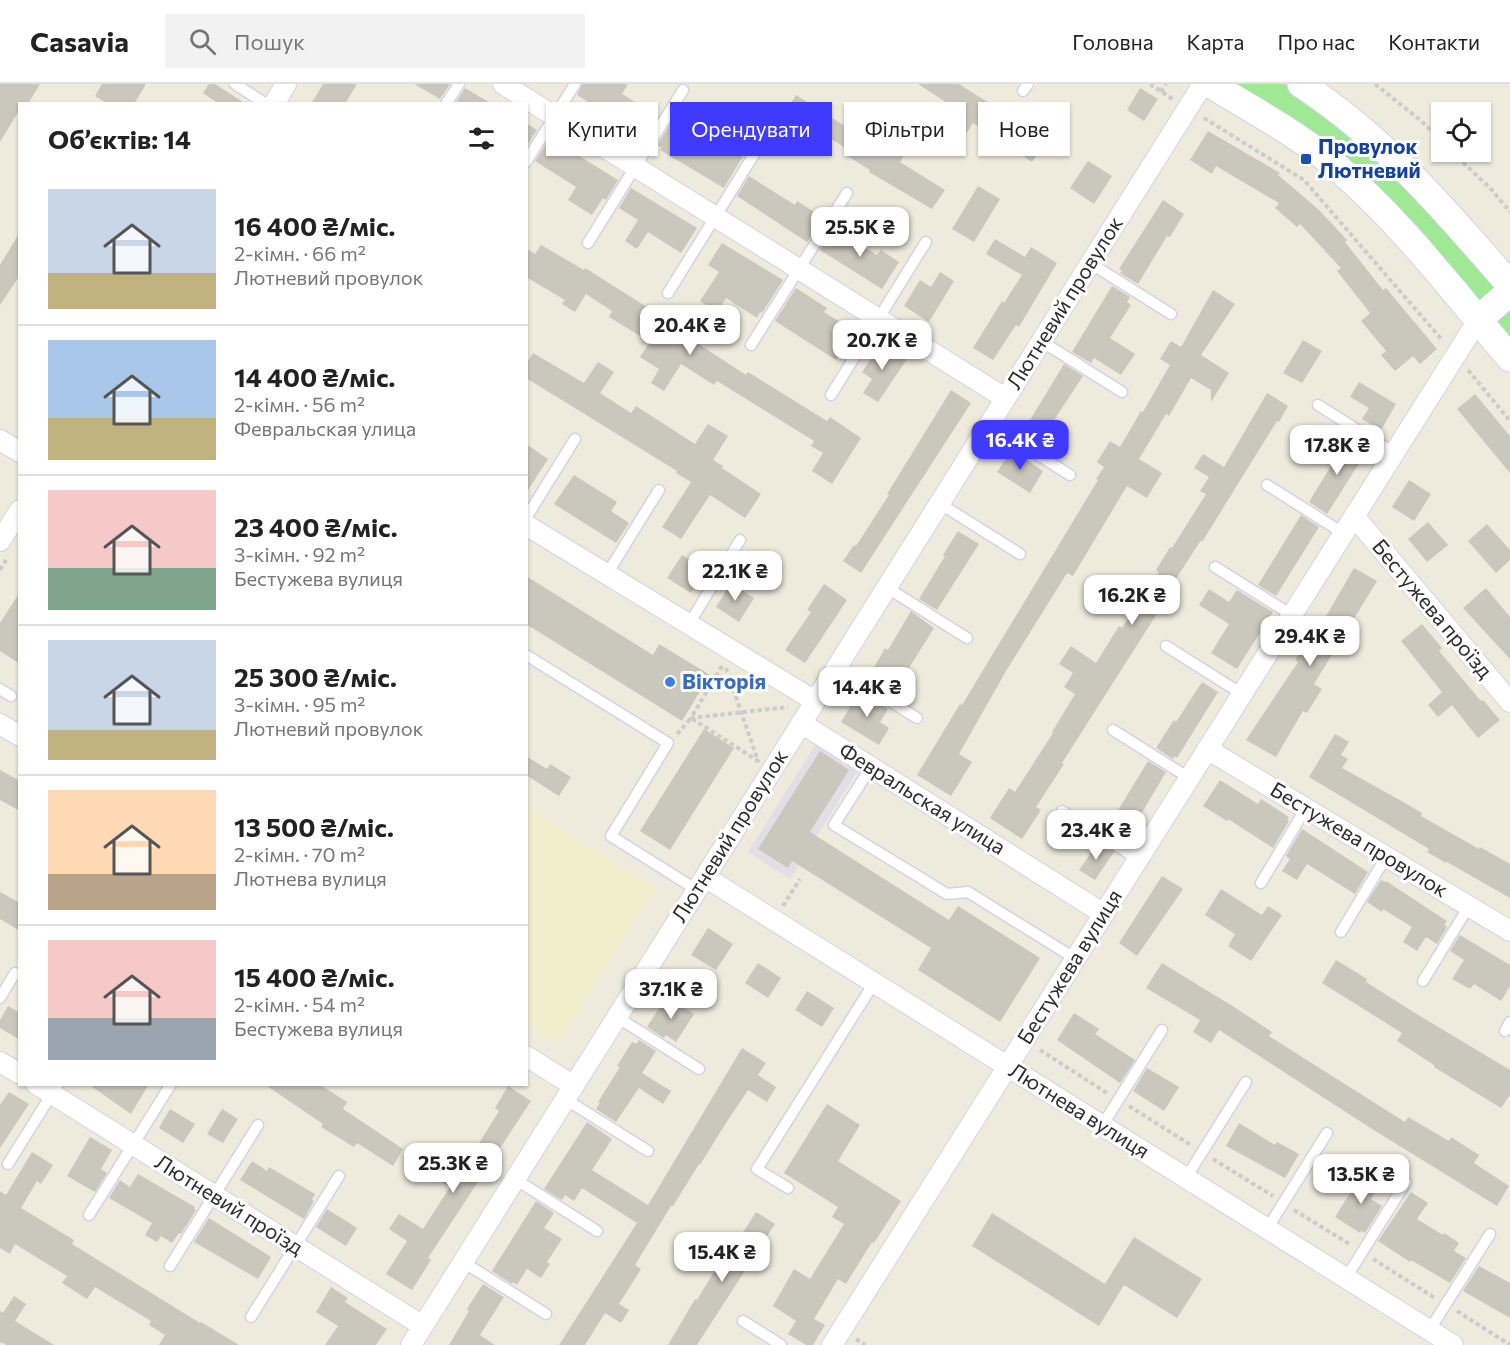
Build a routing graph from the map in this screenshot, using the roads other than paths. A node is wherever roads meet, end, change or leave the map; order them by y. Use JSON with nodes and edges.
{"nodes":[{"id":1,"x":235,"y":84,"type":"edge"},
{"id":2,"x":286,"y":84,"type":"edge"},
{"id":3,"x":459,"y":84,"type":"edge"},
{"id":4,"x":503,"y":84,"type":"edge"},
{"id":5,"x":575,"y":84,"type":"edge"},
{"id":6,"x":1203,"y":84,"type":"edge"},
{"id":7,"x":1210,"y":84,"type":"edge"},
{"id":8,"x":1301,"y":84,"type":"edge"},
{"id":9,"x":684,"y":90,"type":"dead end"},
{"id":10,"x":263,"y":102,"type":"edge"},
{"id":11,"x":275,"y":102,"type":"edge"},
{"id":12,"x":447,"y":102,"type":"edge"},
{"id":13,"x":564,"y":102,"type":"edge"},
{"id":14,"x":546,"y":110,"type":"edge"},
{"id":15,"x":546,"y":130,"type":"edge"},
{"id":16,"x":619,"y":156,"type":"edge"},
{"id":17,"x":753,"y":156,"type":"edge"},
{"id":18,"x":528,"y":159,"type":"edge"},
{"id":19,"x":636,"y":167,"type":"junction"},
{"id":20,"x":847,"y":193,"type":"dead end"},
{"id":21,"x":715,"y":217,"type":"junction"},
{"id":22,"x":926,"y":242,"type":"dead end"},
{"id":23,"x":588,"y":243,"type":"dead end"},
{"id":24,"x":1090,"y":263,"type":"junction"},
{"id":25,"x":799,"y":269,"type":"junction"},
{"id":26,"x":1510,"y":285,"type":"edge"},
{"id":27,"x":1510,"y":292,"type":"edge"},
{"id":28,"x":668,"y":293,"type":"dead end"},
{"id":29,"x":1171,"y":314,"type":"dead end"},
{"id":30,"x":878,"y":319,"type":"junction"},
{"id":31,"x":1478,"y":320,"type":"junction"},
{"id":32,"x":1041,"y":341,"type":"junction"},
{"id":33,"x":752,"y":345,"type":"dead end"},
{"id":34,"x":1510,"y":358,"type":"edge"},
{"id":35,"x":1122,"y":392,"type":"dead end"},
{"id":36,"x":831,"y":395,"type":"dead end"},
{"id":37,"x":1005,"y":398,"type":"junction"},
{"id":38,"x":1317,"y":405,"type":"dead end"},
{"id":39,"x":989,"y":424,"type":"junction"},
{"id":40,"x":575,"y":439,"type":"dead end"},
{"id":41,"x":0,"y":440,"type":"edge"},
{"id":42,"x":18,"y":451,"type":"edge"},
{"id":43,"x":1394,"y":453,"type":"junction"},
{"id":44,"x":1070,"y":475,"type":"dead end"},
{"id":45,"x":1267,"y":485,"type":"dead end"},
{"id":46,"x":659,"y":490,"type":"dead end"},
{"id":47,"x":939,"y":503,"type":"junction"},
{"id":48,"x":18,"y":513,"type":"edge"},
{"id":49,"x":528,"y":515,"type":"edge"},
{"id":50,"x":1354,"y":516,"type":"junction"},
{"id":51,"x":528,"y":526,"type":"edge"},
{"id":52,"x":1343,"y":533,"type":"junction"},
{"id":53,"x":740,"y":540,"type":"dead end"},
{"id":54,"x":0,"y":541,"type":"edge"},
{"id":55,"x":1020,"y":554,"type":"dead end"},
{"id":56,"x":1215,"y":567,"type":"dead end"},
{"id":57,"x":607,"y":574,"type":"junction"},
{"id":58,"x":886,"y":587,"type":"junction"},
{"id":59,"x":1292,"y":615,"type":"junction"},
{"id":60,"x":689,"y":624,"type":"junction"},
{"id":61,"x":967,"y":638,"type":"dead end"},
{"id":62,"x":1166,"y":646,"type":"dead end"},
{"id":63,"x":528,"y":657,"type":"edge"},
{"id":64,"x":836,"y":668,"type":"junction"},
{"id":65,"x":0,"y":689,"type":"edge"},
{"id":66,"x":1242,"y":694,"type":"junction"},
{"id":67,"x":11,"y":696,"type":"dead end"},
{"id":68,"x":815,"y":701,"type":"junction"},
{"id":69,"x":1510,"y":702,"type":"edge"},
{"id":70,"x":798,"y":715,"type":"junction"},
{"id":71,"x":917,"y":718,"type":"dead end"},
{"id":72,"x":0,"y":724,"type":"edge"},
{"id":73,"x":1113,"y":730,"type":"dead end"},
{"id":74,"x":18,"y":735,"type":"edge"},
{"id":75,"x":1207,"y":749,"type":"junction"},
{"id":76,"x":871,"y":766,"type":"junction"},
{"id":77,"x":1190,"y":778,"type":"junction"},
{"id":78,"x":1306,"y":808,"type":"junction"},
{"id":79,"x":1062,"y":811,"type":"dead end"},
{"id":80,"x":1386,"y":856,"type":"junction"},
{"id":81,"x":1138,"y":859,"type":"junction"},
{"id":82,"x":701,"y":883,"type":"junction"},
{"id":83,"x":1261,"y":884,"type":"dead end"},
{"id":84,"x":1469,"y":906,"type":"junction"},
{"id":85,"x":1104,"y":914,"type":"junction"},
{"id":86,"x":1510,"y":931,"type":"edge"},
{"id":87,"x":1341,"y":932,"type":"dead end"},
{"id":88,"x":1076,"y":958,"type":"junction"},
{"id":89,"x":15,"y":973,"type":"dead end"},
{"id":90,"x":1423,"y":981,"type":"dead end"},
{"id":91,"x":874,"y":983,"type":"junction"},
{"id":92,"x":0,"y":998,"type":"edge"},
{"id":93,"x":617,"y":1017,"type":"junction"},
{"id":94,"x":1162,"y":1029,"type":"dead end"},
{"id":95,"x":528,"y":1058,"type":"edge"},
{"id":96,"x":0,"y":1062,"type":"edge"},
{"id":97,"x":1008,"y":1067,"type":"junction"},
{"id":98,"x":699,"y":1069,"type":"dead end"},
{"id":99,"x":18,"y":1073,"type":"edge"},
{"id":100,"x":1246,"y":1082,"type":"dead end"},
{"id":101,"x":170,"y":1086,"type":"edge"},
{"id":102,"x":48,"y":1088,"type":"edge"},
{"id":103,"x":570,"y":1093,"type":"junction"},
{"id":104,"x":258,"y":1125,"type":"dead end"},
{"id":105,"x":1102,"y":1126,"type":"junction"},
{"id":106,"x":1327,"y":1133,"type":"dead end"},
{"id":107,"x":133,"y":1145,"type":"junction"},
{"id":108,"x":648,"y":1151,"type":"dead end"},
{"id":109,"x":8,"y":1164,"type":"dead end"},
{"id":110,"x":339,"y":1176,"type":"dead end"},
{"id":111,"x":1186,"y":1178,"type":"junction"},
{"id":112,"x":515,"y":1179,"type":"junction"},
{"id":113,"x":1406,"y":1182,"type":"dead end"},
{"id":114,"x":788,"y":1188,"type":"dead end"},
{"id":115,"x":214,"y":1196,"type":"junction"},
{"id":116,"x":89,"y":1215,"type":"dead end"},
{"id":117,"x":1267,"y":1229,"type":"junction"},
{"id":118,"x":597,"y":1231,"type":"dead end"},
{"id":119,"x":1490,"y":1234,"type":"dead end"},
{"id":120,"x":295,"y":1246,"type":"junction"},
{"id":121,"x":463,"y":1262,"type":"junction"},
{"id":122,"x":170,"y":1266,"type":"dead end"},
{"id":123,"x":1346,"y":1278,"type":"junction"},
{"id":124,"x":546,"y":1314,"type":"dead end"},
{"id":125,"x":252,"y":1317,"type":"dead end"},
{"id":126,"x":743,"y":1321,"type":"dead end"},
{"id":127,"x":423,"y":1326,"type":"junction"},
{"id":128,"x":1429,"y":1330,"type":"junction"},
{"id":129,"x":412,"y":1345,"type":"edge"},
{"id":130,"x":781,"y":1345,"type":"edge"},
{"id":131,"x":832,"y":1345,"type":"edge"},
{"id":132,"x":1453,"y":1345,"type":"edge"}],
"edges":[{"from":1,"to":10,"type":"lane"},
{"from":2,"to":11,"type":"street"},
{"from":3,"to":12,"type":"lane"},
{"from":4,"to":14,"type":"street"},
{"from":5,"to":13,"type":"lane"},
{"from":6,"to":24,"type":"street","name":"Лютневий провулок"},
{"from":7,"to":31,"type":"main road"},
{"from":8,"to":26,"type":"main road"},
{"from":9,"to":19,"type":"lane"},
{"from":15,"to":18,"type":"lane"},
{"from":16,"to":19,"type":"street"},
{"from":17,"to":21,"type":"lane"},
{"from":19,"to":21,"type":"street"},
{"from":19,"to":23,"type":"lane"},
{"from":20,"to":25,"type":"lane"},
{"from":21,"to":25,"type":"street"},
{"from":21,"to":28,"type":"lane"},
{"from":22,"to":30,"type":"lane"},
{"from":24,"to":29,"type":"lane"},
{"from":24,"to":32,"type":"street","name":"Лютневий провулок"},
{"from":25,"to":30,"type":"street"},
{"from":25,"to":33,"type":"lane"},
{"from":27,"to":31,"type":"main road","name":"Бестужева вулиця"},
{"from":30,"to":36,"type":"lane"},
{"from":30,"to":37,"type":"street"},
{"from":31,"to":34,"type":"main road"},
{"from":31,"to":43,"type":"street","name":"Бестужева вулиця"},
{"from":32,"to":35,"type":"lane"},
{"from":32,"to":37,"type":"street","name":"Лютневий провулок"},
{"from":37,"to":39,"type":"street","name":"Лютневий провулок"},
{"from":38,"to":43,"type":"lane"},
{"from":39,"to":44,"type":"lane"},
{"from":39,"to":47,"type":"street","name":"Лютневий провулок"},
{"from":40,"to":49,"type":"lane"},
{"from":41,"to":42,"type":"street"},
{"from":43,"to":50,"type":"street","name":"Бестужева вулиця"},
{"from":45,"to":52,"type":"lane"},
{"from":46,"to":57,"type":"lane"},
{"from":47,"to":55,"type":"lane"},
{"from":47,"to":58,"type":"street","name":"Лютневий провулок"},
{"from":48,"to":54,"type":"street"},
{"from":50,"to":52,"type":"street","name":"Бестужева вулиця"},
{"from":50,"to":69,"type":"street","name":"Бестужева проїзд"},
{"from":51,"to":57,"type":"street"},
{"from":52,"to":59,"type":"street","name":"Бестужева вулиця"},
{"from":53,"to":60,"type":"lane"},
{"from":56,"to":59,"type":"lane"},
{"from":57,"to":60,"type":"street"},
{"from":58,"to":61,"type":"lane"},
{"from":58,"to":64,"type":"street","name":"Лютневий провулок"},
{"from":59,"to":66,"type":"street","name":"Бестужева вулиця"},
{"from":60,"to":68,"type":"street"},
{"from":62,"to":66,"type":"lane"},
{"from":63,"to":82,"type":"lane"},
{"from":64,"to":68,"type":"street","name":"Лютневий провулок"},
{"from":64,"to":71,"type":"lane"},
{"from":65,"to":67,"type":"lane"},
{"from":66,"to":75,"type":"street","name":"Бестужева вулиця"},
{"from":68,"to":70,"type":"street","name":"Лютневий провулок"},
{"from":70,"to":76,"type":"street","name":"Февральская улица"},
{"from":70,"to":82,"type":"street","name":"Лютневий провулок"},
{"from":72,"to":74,"type":"street"},
{"from":73,"to":77,"type":"lane"},
{"from":75,"to":77,"type":"street","name":"Бестужева вулиця"},
{"from":75,"to":78,"type":"street","name":"Бестужева провулок"},
{"from":76,"to":85,"type":"street","name":"Февральская улица"},
{"from":76,"to":88,"type":"lane"},
{"from":77,"to":81,"type":"street","name":"Бестужева вулиця"},
{"from":78,"to":80,"type":"street","name":"Бестужева провулок"},
{"from":78,"to":83,"type":"lane"},
{"from":79,"to":81,"type":"lane"},
{"from":80,"to":84,"type":"street","name":"Бестужева провулок"},
{"from":80,"to":87,"type":"lane"},
{"from":81,"to":85,"type":"street","name":"Бестужева вулиця"},
{"from":82,"to":91,"type":"street","name":"Лютнева вулиця"},
{"from":82,"to":93,"type":"street","name":"Лютневий провулок"},
{"from":84,"to":86,"type":"street","name":"Бестужева провулок"},
{"from":84,"to":90,"type":"lane"},
{"from":85,"to":88,"type":"street","name":"Бестужева вулиця"},
{"from":88,"to":97,"type":"street","name":"Бестужева вулиця"},
{"from":89,"to":92,"type":"lane"},
{"from":91,"to":97,"type":"street","name":"Лютнева вулиця"},
{"from":91,"to":114,"type":"lane"},
{"from":93,"to":98,"type":"lane"},
{"from":93,"to":103,"type":"street","name":"Лютневий провулок"},
{"from":94,"to":105,"type":"lane"},
{"from":95,"to":103,"type":"street"},
{"from":96,"to":99,"type":"street"},
{"from":97,"to":105,"type":"street","name":"Лютнева вулиця"},
{"from":97,"to":131,"type":"street","name":"Бестужева вулиця"},
{"from":100,"to":111,"type":"lane"},
{"from":101,"to":107,"type":"lane"},
{"from":102,"to":107,"type":"street","name":"Лютневий проїзд"},
{"from":102,"to":109,"type":"lane"},
{"from":103,"to":108,"type":"lane"},
{"from":103,"to":112,"type":"street","name":"Лютневий провулок"},
{"from":104,"to":115,"type":"lane"},
{"from":105,"to":111,"type":"street","name":"Лютнева вулиця"},
{"from":106,"to":117,"type":"lane"},
{"from":107,"to":115,"type":"street","name":"Лютневий проїзд"},
{"from":107,"to":116,"type":"lane"},
{"from":110,"to":120,"type":"lane"},
{"from":111,"to":117,"type":"street","name":"Лютнева вулиця"},
{"from":112,"to":118,"type":"lane"},
{"from":112,"to":121,"type":"street","name":"Лютневий провулок"},
{"from":113,"to":123,"type":"lane"},
{"from":115,"to":120,"type":"street","name":"Лютневий проїзд"},
{"from":115,"to":122,"type":"lane"},
{"from":117,"to":123,"type":"street","name":"Лютнева вулиця"},
{"from":119,"to":128,"type":"lane"},
{"from":120,"to":125,"type":"lane"},
{"from":120,"to":127,"type":"street","name":"Лютневий проїзд"},
{"from":121,"to":124,"type":"lane"},
{"from":121,"to":127,"type":"street","name":"Лютневий провулок"},
{"from":123,"to":128,"type":"street","name":"Лютнева вулиця"},
{"from":126,"to":130,"type":"lane"},
{"from":127,"to":129,"type":"street","name":"Лютневий провулок"},
{"from":128,"to":132,"type":"street","name":"Лютнева вулиця"}]}
